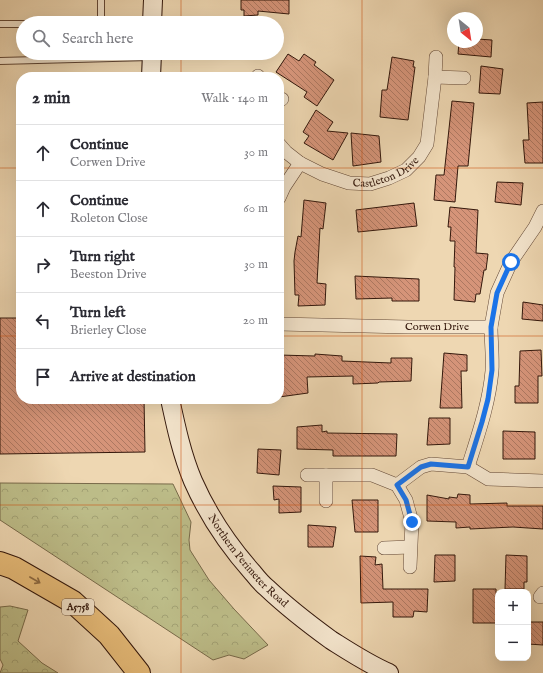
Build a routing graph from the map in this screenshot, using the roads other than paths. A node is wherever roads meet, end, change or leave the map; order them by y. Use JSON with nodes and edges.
{"nodes":[{"id":1,"x":101,"y":0,"type":"edge"},
{"id":2,"x":153,"y":0,"type":"edge"},
{"id":3,"x":102,"y":16,"type":"edge"},
{"id":4,"x":152,"y":16,"type":"edge"},
{"id":5,"x":0,"y":24,"type":"edge"},
{"id":6,"x":16,"y":24,"type":"edge"},
{"id":7,"x":436,"y":57,"type":"dead end"},
{"id":8,"x":25,"y":60,"type":"edge"},
{"id":9,"x":152,"y":60,"type":"edge"},
{"id":10,"x":0,"y":61,"type":"edge"},
{"id":11,"x":151,"y":72,"type":"edge"},
{"id":12,"x":435,"y":77,"type":"junction"},
{"id":13,"x":464,"y":78,"type":"dead end"},
{"id":14,"x":284,"y":150,"type":"edge"},
{"id":15,"x":300,"y":163,"type":"junction"},
{"id":16,"x":284,"y":187,"type":"edge"},
{"id":17,"x":543,"y":211,"type":"edge"},
{"id":18,"x":284,"y":324,"type":"edge"},
{"id":19,"x":491,"y":327,"type":"junction"},
{"id":20,"x":171,"y":404,"type":"edge"},
{"id":21,"x":468,"y":467,"type":"junction"},
{"id":22,"x":307,"y":475,"type":"dead end"},
{"id":23,"x":326,"y":475,"type":"junction"},
{"id":24,"x":543,"y":481,"type":"edge"},
{"id":25,"x":397,"y":485,"type":"junction"},
{"id":26,"x":326,"y":500,"type":"dead end"},
{"id":27,"x":410,"y":547,"type":"junction"},
{"id":28,"x":384,"y":548,"type":"dead end"},
{"id":29,"x":4,"y":562,"type":"edge"},
{"id":30,"x":410,"y":567,"type":"dead end"},
{"id":31,"x":139,"y":673,"type":"edge"},
{"id":32,"x":389,"y":673,"type":"edge"}],
"edges":[{"from":1,"to":3,"type":"lane"},
{"from":2,"to":4,"type":"main road"},
{"from":5,"to":6,"type":"lane"},
{"from":7,"to":12,"type":"street","name":"Castleton Drive"},
{"from":8,"to":10,"type":"lane"},
{"from":9,"to":11,"type":"main road"},
{"from":12,"to":13,"type":"street"},
{"from":12,"to":15,"type":"street","name":"Castleton Drive"},
{"from":14,"to":15,"type":"street","name":"Castleton Drive"},
{"from":15,"to":16,"type":"street"},
{"from":17,"to":19,"type":"street"},
{"from":18,"to":19,"type":"street","name":"Corwen Drive"},
{"from":19,"to":21,"type":"street"},
{"from":20,"to":32,"type":"main road","name":"Northern Perimeter Road"},
{"from":21,"to":24,"type":"street"},
{"from":21,"to":25,"type":"street"},
{"from":22,"to":23,"type":"street"},
{"from":23,"to":25,"type":"street"},
{"from":23,"to":26,"type":"street"},
{"from":25,"to":27,"type":"street"},
{"from":27,"to":28,"type":"street"},
{"from":27,"to":30,"type":"street"},
{"from":29,"to":31,"type":"highway","number":"A5758","one_way":true}]}
